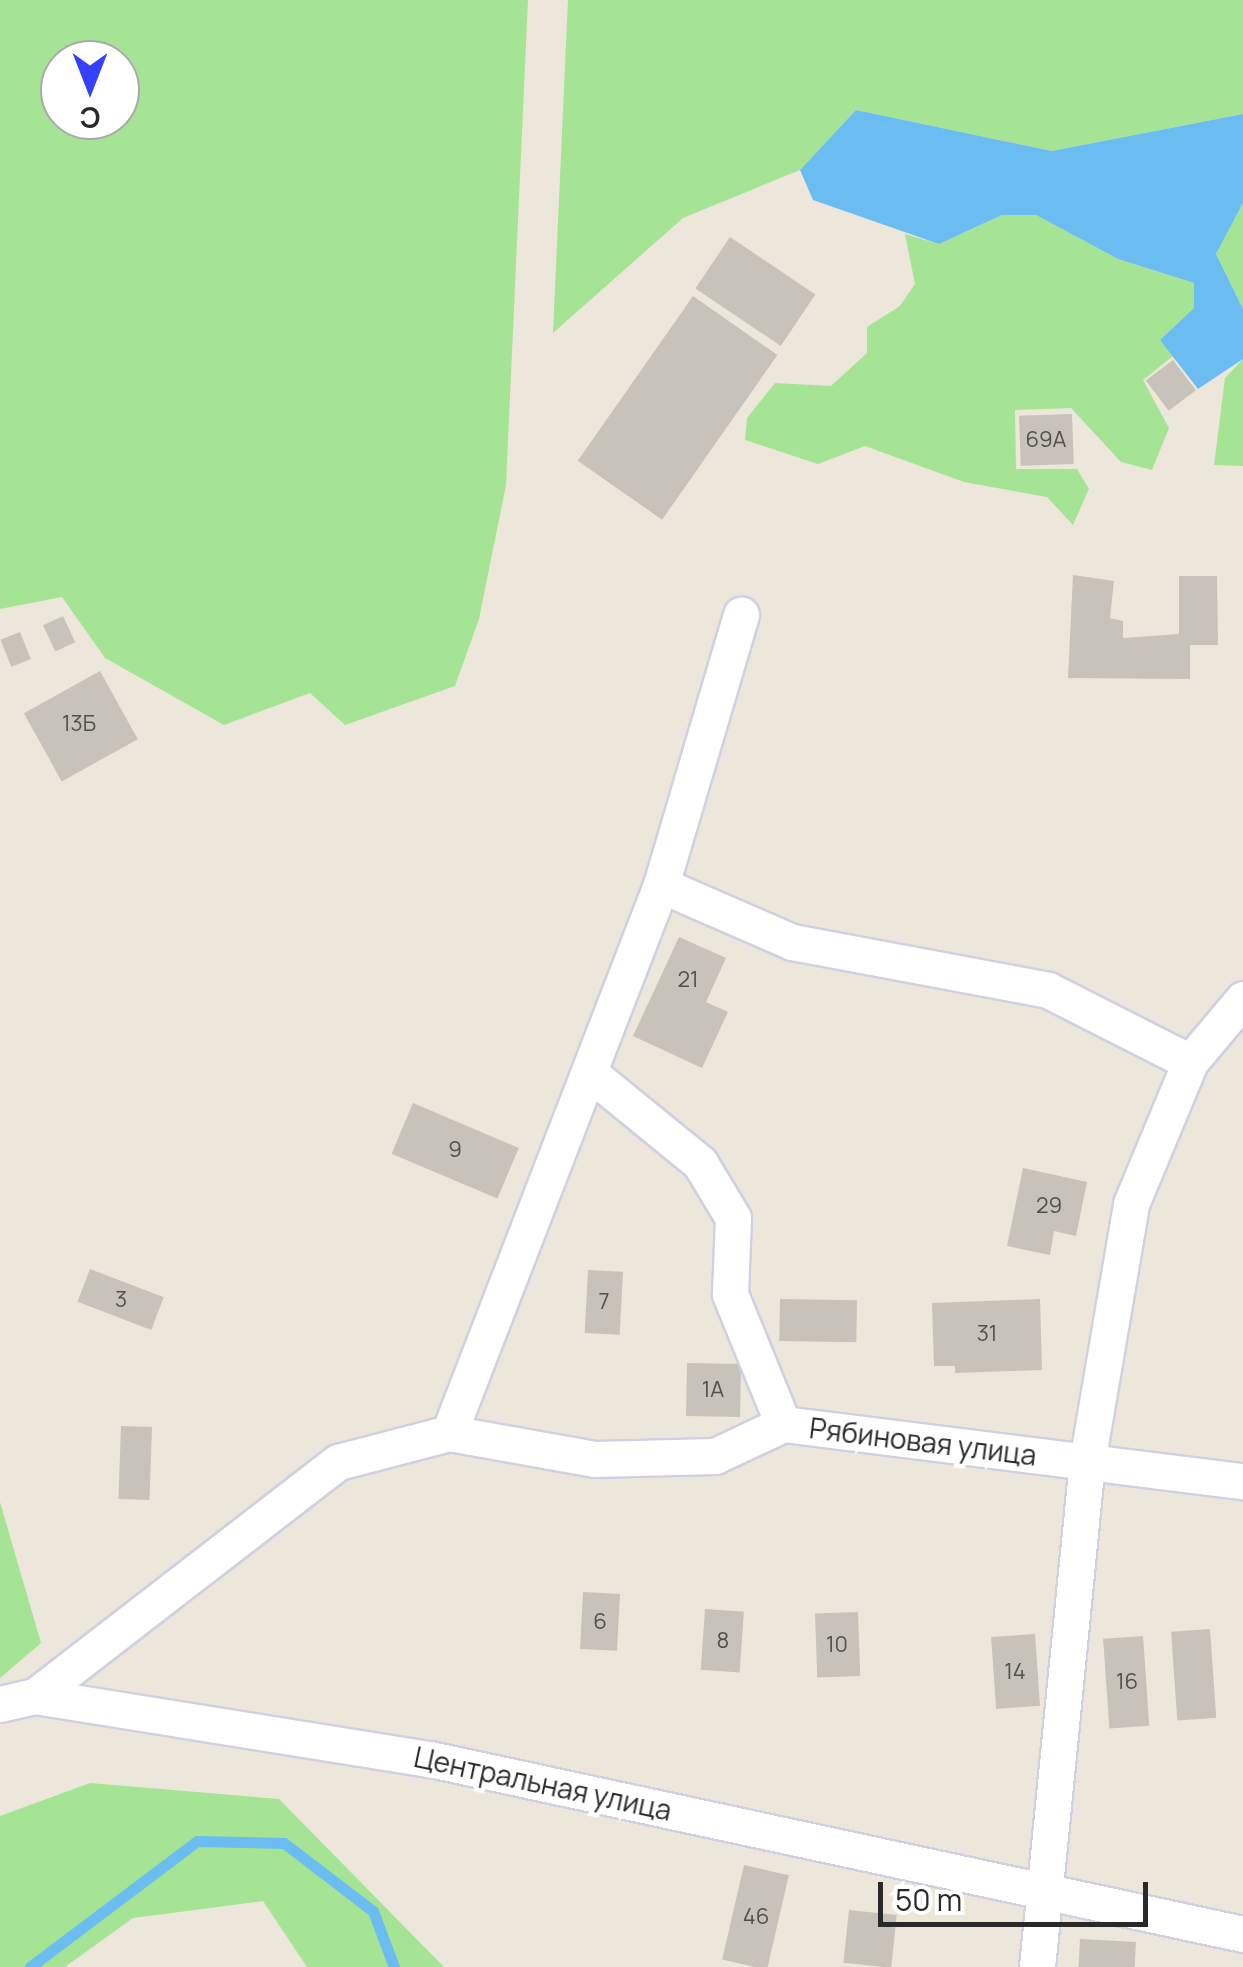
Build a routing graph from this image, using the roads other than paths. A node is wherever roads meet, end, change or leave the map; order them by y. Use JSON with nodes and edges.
{"nodes":[{"id":1,"x":741,"y":615,"type":"dead end"},
{"id":2,"x":661,"y":885,"type":"junction"},
{"id":3,"x":1243,"y":999,"type":"edge"},
{"id":4,"x":1190,"y":1062,"type":"junction"},
{"id":5,"x":590,"y":1074,"type":"junction"},
{"id":6,"x":783,"y":1424,"type":"junction"},
{"id":7,"x":449,"y":1433,"type":"junction"},
{"id":8,"x":1087,"y":1462,"type":"junction"},
{"id":9,"x":1243,"y":1482,"type":"edge"},
{"id":10,"x":34,"y":1696,"type":"junction"},
{"id":11,"x":0,"y":1704,"type":"edge"},
{"id":12,"x":1046,"y":1896,"type":"junction"},
{"id":13,"x":1243,"y":1934,"type":"edge"},
{"id":14,"x":1037,"y":1967,"type":"edge"}],
"edges":[{"from":1,"to":2,"type":"street"},
{"from":2,"to":4,"type":"street"},
{"from":2,"to":5,"type":"street"},
{"from":3,"to":4,"type":"street"},
{"from":4,"to":8,"type":"street"},
{"from":5,"to":6,"type":"street"},
{"from":5,"to":7,"type":"street"},
{"from":6,"to":7,"type":"street","name":"Рябиновая улица"},
{"from":6,"to":8,"type":"street","name":"Рябиновая улица"},
{"from":7,"to":10,"type":"street","name":"Рябиновая улица"},
{"from":8,"to":9,"type":"street","name":"Рябиновая улица"},
{"from":8,"to":12,"type":"street"},
{"from":10,"to":11,"type":"street"},
{"from":10,"to":12,"type":"street","name":"Центральная улица"},
{"from":12,"to":13,"type":"street","name":"Центральная улица"},
{"from":12,"to":14,"type":"street"}]}
